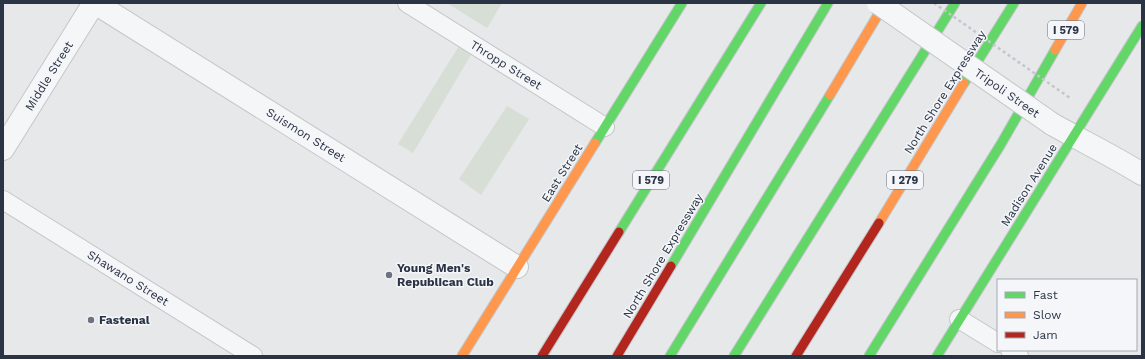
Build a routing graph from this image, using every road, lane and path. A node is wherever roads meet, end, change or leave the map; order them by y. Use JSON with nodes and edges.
{"nodes":[{"id":1,"x":95,"y":3,"type":"edge"},
{"id":2,"x":407,"y":3,"type":"edge"},
{"id":3,"x":682,"y":3,"type":"edge"},
{"id":4,"x":761,"y":3,"type":"edge"},
{"id":5,"x":828,"y":3,"type":"edge"},
{"id":6,"x":878,"y":3,"type":"edge"},
{"id":7,"x":885,"y":3,"type":"edge"},
{"id":8,"x":934,"y":3,"type":"edge"},
{"id":9,"x":955,"y":3,"type":"edge"},
{"id":10,"x":1014,"y":3,"type":"edge"},
{"id":11,"x":1082,"y":3,"type":"edge"},
{"id":12,"x":1142,"y":26,"type":"edge"},
{"id":13,"x":1070,"y":98,"type":"dead end"},
{"id":14,"x":605,"y":127,"type":"junction"},
{"id":15,"x":1073,"y":136,"type":"junction"},
{"id":16,"x":3,"y":149,"type":"edge"},
{"id":17,"x":1142,"y":174,"type":"edge"},
{"id":18,"x":3,"y":200,"type":"edge"},
{"id":19,"x":518,"y":267,"type":"junction"},
{"id":20,"x":960,"y":319,"type":"junction"},
{"id":21,"x":997,"y":342,"type":"edge"},
{"id":22,"x":253,"y":356,"type":"edge"},
{"id":23,"x":462,"y":356,"type":"edge"},
{"id":24,"x":542,"y":356,"type":"edge"},
{"id":25,"x":617,"y":356,"type":"edge"},
{"id":26,"x":670,"y":356,"type":"edge"},
{"id":27,"x":734,"y":356,"type":"edge"},
{"id":28,"x":796,"y":356,"type":"edge"},
{"id":29,"x":869,"y":356,"type":"edge"},
{"id":30,"x":937,"y":356,"type":"edge"}],
"edges":[{"from":1,"to":16,"type":"street","name":"Middle Street"},
{"from":1,"to":19,"type":"street","name":"Suismon Street"},
{"from":2,"to":14,"type":"lane","name":"Thropp Street"},
{"from":3,"to":14,"type":"main road","name":"East Street"},
{"from":4,"to":24,"type":"main road","number":"I 579"},
{"from":5,"to":25,"type":"main road","name":"North Shore Expressway"},
{"from":6,"to":15,"type":"street","name":"Tripoli Street","bridge":true},
{"from":7,"to":26,"type":"main road"},
{"from":8,"to":13,"type":"path","bridge":true},
{"from":9,"to":27,"type":"main road"},
{"from":10,"to":28,"type":"main road","name":"North Shore Expressway","number":"I 279"},
{"from":11,"to":29,"type":"main road","number":"I 579"},
{"from":12,"to":15,"type":"main road","name":"Madison Avenue"},
{"from":14,"to":19,"type":"main road","name":"East Street"},
{"from":15,"to":17,"type":"street","name":"Tripoli Street"},
{"from":15,"to":20,"type":"main road","name":"Madison Avenue"},
{"from":18,"to":22,"type":"lane","name":"Shawano Street"},
{"from":19,"to":23,"type":"main road","name":"East Street"},
{"from":20,"to":21,"type":"lane"},
{"from":20,"to":30,"type":"main road","name":"Madison Avenue"}]}
